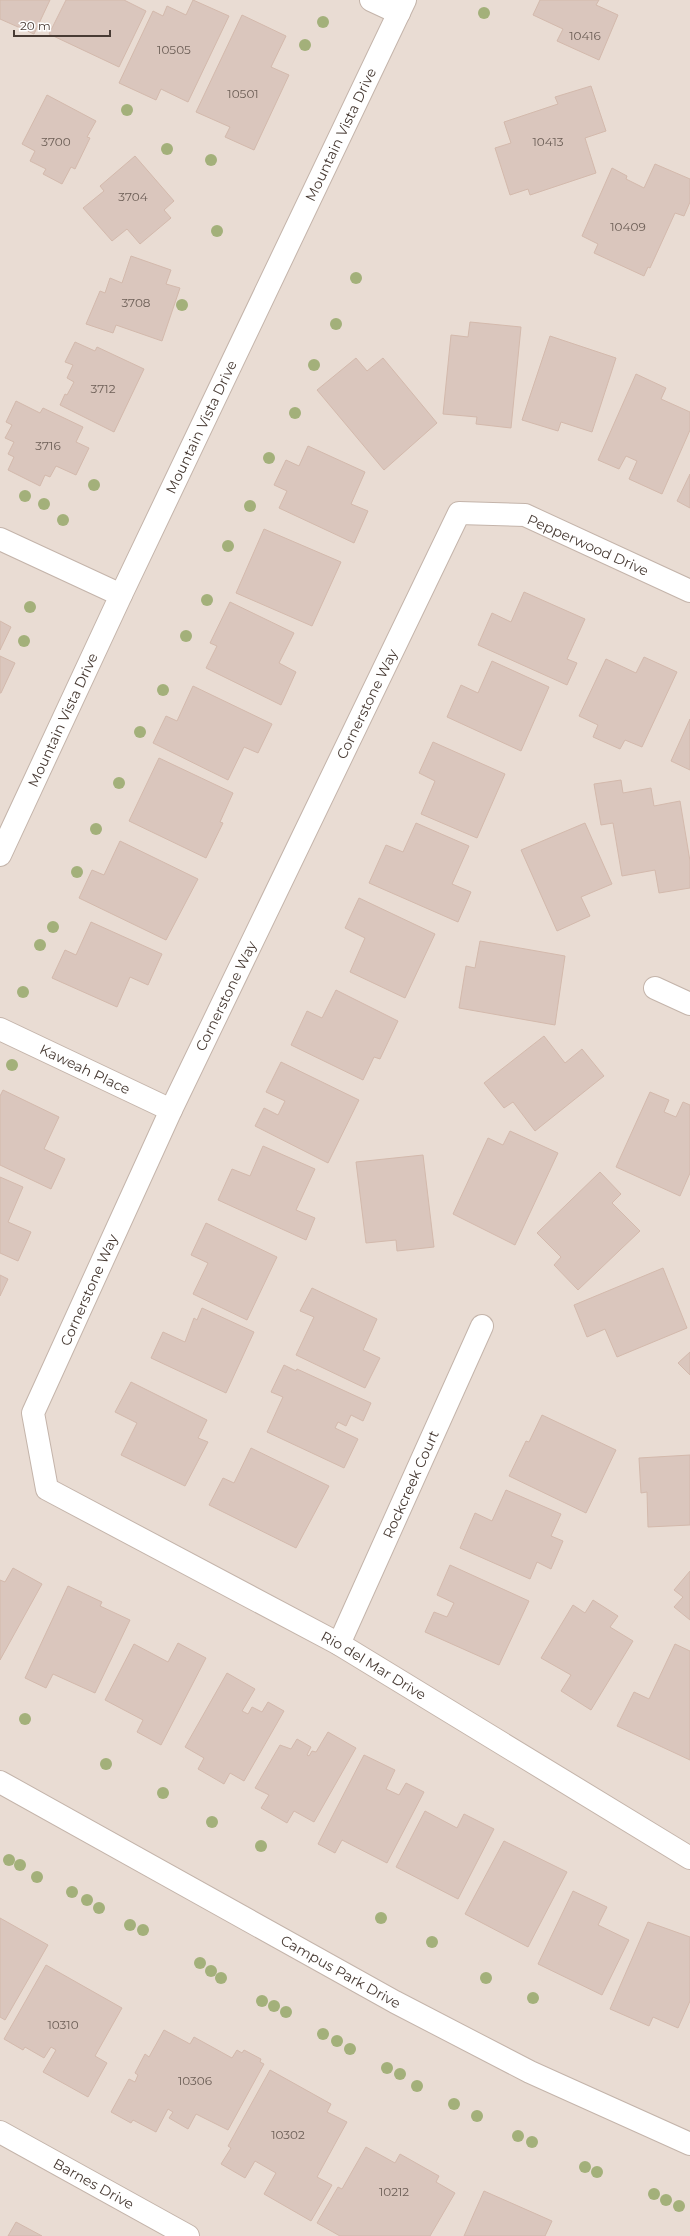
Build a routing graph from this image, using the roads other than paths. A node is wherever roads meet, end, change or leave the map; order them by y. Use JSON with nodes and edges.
{"nodes":[{"id":1,"x":372,"y":0,"type":"edge"},
{"id":2,"x":402,"y":6,"type":"edge"},
{"id":3,"x":459,"y":513,"type":"joint"},
{"id":4,"x":0,"y":539,"type":"edge"},
{"id":5,"x":690,"y":591,"type":"edge"},
{"id":6,"x":121,"y":595,"type":"junction"},
{"id":7,"x":0,"y":855,"type":"edge"},
{"id":8,"x":655,"y":988,"type":"dead end"},
{"id":9,"x":690,"y":1004,"type":"edge"},
{"id":10,"x":0,"y":1029,"type":"edge"},
{"id":11,"x":171,"y":1110,"type":"junction"},
{"id":12,"x":482,"y":1326,"type":"dead end"},
{"id":13,"x":47,"y":1489,"type":"joint"},
{"id":14,"x":339,"y":1644,"type":"junction"},
{"id":15,"x":0,"y":1782,"type":"edge"},
{"id":16,"x":690,"y":1858,"type":"edge"},
{"id":17,"x":0,"y":2132,"type":"edge"},
{"id":18,"x":690,"y":2144,"type":"edge"},
{"id":19,"x":188,"y":2236,"type":"edge"}],
"edges":[{"from":1,"to":2,"type":"street"},
{"from":2,"to":6,"type":"street","name":"Mountain Vista Drive"},
{"from":3,"to":5,"type":"street","name":"Pepperwood Drive"},
{"from":3,"to":11,"type":"street","name":"Cornerstone Way"},
{"from":4,"to":6,"type":"street"},
{"from":6,"to":7,"type":"street","name":"Mountain Vista Drive"},
{"from":8,"to":9,"type":"street"},
{"from":10,"to":11,"type":"street","name":"Kaweah Place"},
{"from":11,"to":13,"type":"street","name":"Cornerstone Way"},
{"from":12,"to":14,"type":"street","name":"Rockcreek Court"},
{"from":13,"to":14,"type":"street","name":"Rio del Mar Drive"},
{"from":14,"to":16,"type":"street","name":"Rio del Mar Drive"},
{"from":15,"to":18,"type":"street","name":"Campus Park Drive"},
{"from":17,"to":19,"type":"street","name":"Barnes Drive"}]}
